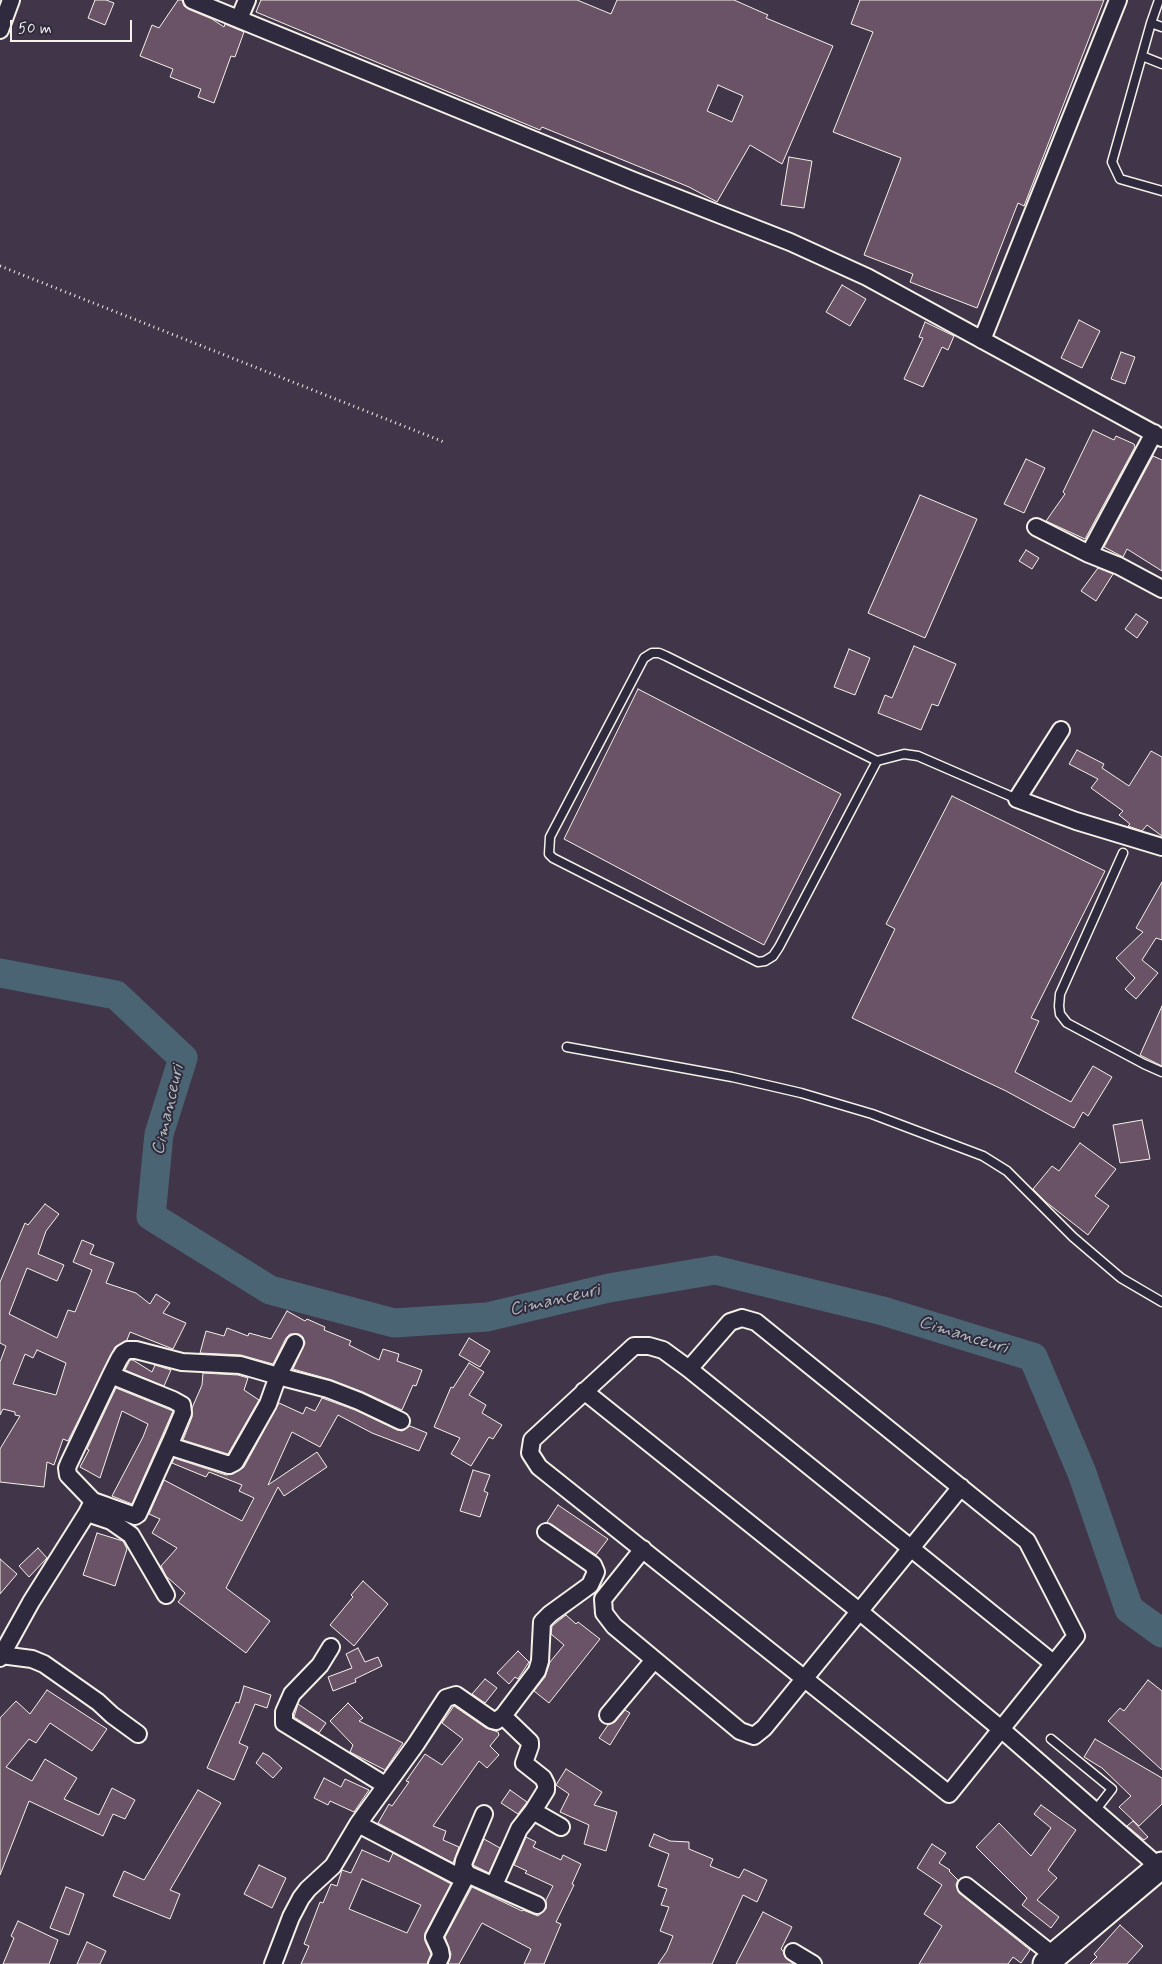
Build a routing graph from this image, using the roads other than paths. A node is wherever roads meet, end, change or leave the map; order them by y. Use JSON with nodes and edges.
{"nodes":[{"id":1,"x":11,"y":0,"type":"edge"},
{"id":2,"x":192,"y":0,"type":"edge"},
{"id":3,"x":247,"y":0,"type":"edge"},
{"id":4,"x":1118,"y":0,"type":"edge"},
{"id":5,"x":1159,"y":0,"type":"edge"},
{"id":6,"x":239,"y":19,"type":"junction"},
{"id":7,"x":1151,"y":22,"type":"junction"},
{"id":8,"x":1162,"y":27,"type":"edge"},
{"id":9,"x":0,"y":30,"type":"edge"},
{"id":10,"x":1142,"y":56,"type":"junction"},
{"id":11,"x":1162,"y":64,"type":"edge"},
{"id":12,"x":1162,"y":191,"type":"edge"},
{"id":13,"x":982,"y":340,"type":"junction"},
{"id":14,"x":1158,"y":435,"type":"edge"},
{"id":15,"x":1036,"y":527,"type":"dead end"},
{"id":16,"x":1089,"y":554,"type":"junction"},
{"id":17,"x":1162,"y":589,"type":"edge"},
{"id":18,"x":1061,"y":730,"type":"dead end"},
{"id":19,"x":877,"y":762,"type":"junction"},
{"id":20,"x":1017,"y":799,"type":"junction"},
{"id":21,"x":1162,"y":847,"type":"edge"},
{"id":22,"x":1122,"y":853,"type":"dead end"},
{"id":23,"x":567,"y":1047,"type":"dead end"},
{"id":24,"x":1162,"y":1072,"type":"edge"},
{"id":25,"x":1162,"y":1302,"type":"edge"},
{"id":26,"x":295,"y":1343,"type":"dead end"},
{"id":27,"x":689,"y":1369,"type":"junction"},
{"id":28,"x":111,"y":1375,"type":"junction"},
{"id":29,"x":278,"y":1376,"type":"junction"},
{"id":30,"x":584,"y":1391,"type":"junction"},
{"id":31,"x":401,"y":1421,"type":"dead end"},
{"id":32,"x":169,"y":1446,"type":"junction"},
{"id":33,"x":961,"y":1487,"type":"junction"},
{"id":34,"x":90,"y":1507,"type":"junction"},
{"id":35,"x":546,"y":1532,"type":"dead end"},
{"id":36,"x":643,"y":1549,"type":"junction"},
{"id":37,"x":911,"y":1549,"type":"junction"},
{"id":38,"x":166,"y":1595,"type":"dead end"},
{"id":39,"x":859,"y":1611,"type":"junction"},
{"id":40,"x":331,"y":1646,"type":"dead end"},
{"id":41,"x":1,"y":1657,"type":"edge"},
{"id":42,"x":654,"y":1660,"type":"junction"},
{"id":43,"x":1053,"y":1664,"type":"junction"},
{"id":44,"x":804,"y":1678,"type":"junction"},
{"id":45,"x":608,"y":1715,"type":"dead end"},
{"id":46,"x":503,"y":1716,"type":"junction"},
{"id":47,"x":1001,"y":1729,"type":"junction"},
{"id":48,"x":138,"y":1734,"type":"dead end"},
{"id":49,"x":1050,"y":1739,"type":"dead end"},
{"id":50,"x":385,"y":1785,"type":"junction"},
{"id":51,"x":533,"y":1811,"type":"junction"},
{"id":52,"x":1094,"y":1812,"type":"junction"},
{"id":53,"x":484,"y":1814,"type":"dead end"},
{"id":54,"x":358,"y":1824,"type":"junction"},
{"id":55,"x":561,"y":1827,"type":"dead end"},
{"id":56,"x":1160,"y":1866,"type":"edge"},
{"id":57,"x":465,"y":1876,"type":"junction"},
{"id":58,"x":494,"y":1885,"type":"junction"},
{"id":59,"x":966,"y":1886,"type":"dead end"},
{"id":60,"x":537,"y":1905,"type":"dead end"},
{"id":61,"x":793,"y":1952,"type":"dead end"},
{"id":62,"x":1050,"y":1960,"type":"edge"},
{"id":63,"x":273,"y":1964,"type":"edge"},
{"id":64,"x":437,"y":1964,"type":"edge"},
{"id":65,"x":813,"y":1964,"type":"edge"}],
"edges":[{"from":1,"to":9,"type":"street"},
{"from":2,"to":6,"type":"street"},
{"from":3,"to":6,"type":"street"},
{"from":4,"to":13,"type":"street"},
{"from":5,"to":7,"type":"lane"},
{"from":6,"to":13,"type":"street"},
{"from":7,"to":8,"type":"lane"},
{"from":7,"to":10,"type":"lane"},
{"from":10,"to":11,"type":"lane"},
{"from":10,"to":12,"type":"lane"},
{"from":13,"to":14,"type":"street"},
{"from":14,"to":16,"type":"street"},
{"from":15,"to":16,"type":"street"},
{"from":16,"to":17,"type":"street"},
{"from":18,"to":20,"type":"street"},
{"from":19,"to":19,"type":"lane"},
{"from":19,"to":20,"type":"lane"},
{"from":20,"to":21,"type":"street"},
{"from":22,"to":24,"type":"lane"},
{"from":23,"to":25,"type":"lane"},
{"from":26,"to":29,"type":"street"},
{"from":27,"to":30,"type":"street"},
{"from":27,"to":33,"type":"street"},
{"from":27,"to":37,"type":"street"},
{"from":28,"to":29,"type":"street"},
{"from":28,"to":32,"type":"street"},
{"from":28,"to":34,"type":"street"},
{"from":29,"to":31,"type":"street"},
{"from":29,"to":32,"type":"street"},
{"from":30,"to":36,"type":"street"},
{"from":30,"to":39,"type":"street"},
{"from":32,"to":34,"type":"street"},
{"from":33,"to":37,"type":"street"},
{"from":33,"to":43,"type":"street"},
{"from":34,"to":38,"type":"street"},
{"from":34,"to":41,"type":"street"},
{"from":35,"to":46,"type":"street"},
{"from":36,"to":42,"type":"street"},
{"from":36,"to":44,"type":"street"},
{"from":37,"to":39,"type":"street"},
{"from":37,"to":43,"type":"street"},
{"from":39,"to":44,"type":"street"},
{"from":39,"to":47,"type":"street"},
{"from":40,"to":50,"type":"street"},
{"from":41,"to":48,"type":"street"},
{"from":42,"to":44,"type":"street"},
{"from":42,"to":45,"type":"street"},
{"from":43,"to":47,"type":"street"},
{"from":44,"to":47,"type":"street"},
{"from":46,"to":50,"type":"street"},
{"from":46,"to":51,"type":"street"},
{"from":47,"to":52,"type":"street"},
{"from":49,"to":52,"type":"lane"},
{"from":50,"to":54,"type":"street"},
{"from":51,"to":55,"type":"street"},
{"from":51,"to":58,"type":"street"},
{"from":52,"to":56,"type":"street"},
{"from":53,"to":57,"type":"street"},
{"from":54,"to":57,"type":"street"},
{"from":54,"to":63,"type":"street"},
{"from":56,"to":62,"type":"main road"},
{"from":57,"to":58,"type":"street"},
{"from":57,"to":64,"type":"street"},
{"from":58,"to":60,"type":"street"},
{"from":59,"to":62,"type":"street"},
{"from":61,"to":65,"type":"street"}]}
